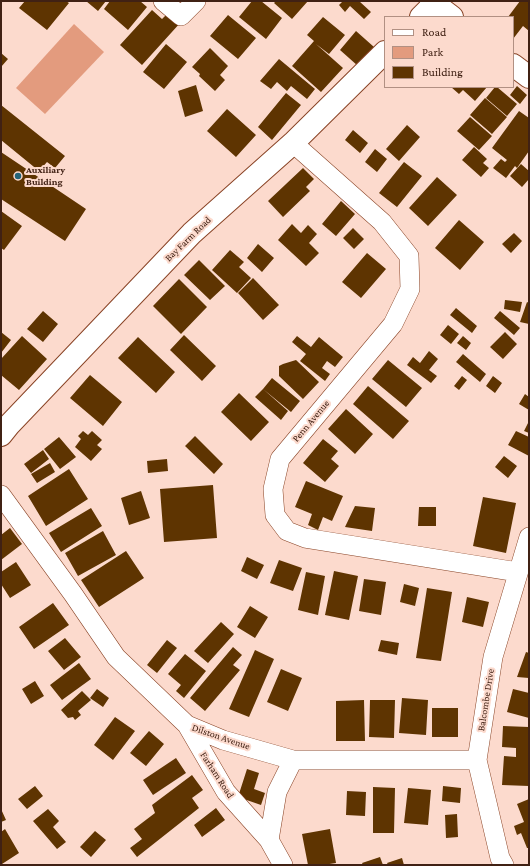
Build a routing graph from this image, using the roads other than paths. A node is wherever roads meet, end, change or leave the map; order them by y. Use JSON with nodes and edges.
{"nodes":[{"id":1,"x":163,"y":1,"type":"edge"},
{"id":2,"x":196,"y":1,"type":"edge"},
{"id":3,"x":429,"y":7,"type":"edge"},
{"id":4,"x":450,"y":16,"type":"edge"},
{"id":5,"x":384,"y":53,"type":"edge"},
{"id":6,"x":514,"y":65,"type":"edge"},
{"id":7,"x":529,"y":77,"type":"edge"},
{"id":8,"x":293,"y":143,"type":"junction"},
{"id":9,"x":4,"y":425,"type":"edge"},
{"id":10,"x":1,"y":495,"type":"edge"},
{"id":11,"x":529,"y":537,"type":"edge"},
{"id":12,"x":518,"y":572,"type":"junction"},
{"id":13,"x":187,"y":725,"type":"junction"},
{"id":14,"x":293,"y":760,"type":"junction"},
{"id":15,"x":477,"y":760,"type":"junction"},
{"id":16,"x":269,"y":840,"type":"junction"},
{"id":17,"x":283,"y":865,"type":"edge"},
{"id":18,"x":504,"y":865,"type":"edge"}],
"edges":[{"from":1,"to":2,"type":"street"},
{"from":3,"to":4,"type":"street"},
{"from":5,"to":8,"type":"street","name":"Bay Farm Road"},
{"from":6,"to":7,"type":"street"},
{"from":8,"to":9,"type":"street","name":"Bay Farm Road"},
{"from":8,"to":12,"type":"street","name":"Penn Avenue"},
{"from":10,"to":13,"type":"street","name":"Dilston Avenue"},
{"from":11,"to":12,"type":"street","name":"Balcombe Drive"},
{"from":12,"to":15,"type":"street","name":"Balcombe Drive"},
{"from":13,"to":14,"type":"street","name":"Dilston Avenue"},
{"from":13,"to":16,"type":"street","name":"Farham Road"},
{"from":14,"to":15,"type":"street","name":"Dilston Avenue"},
{"from":14,"to":16,"type":"street"},
{"from":15,"to":18,"type":"street","name":"Balcombe Drive"},
{"from":16,"to":17,"type":"street","name":"Farham Road"}]}
